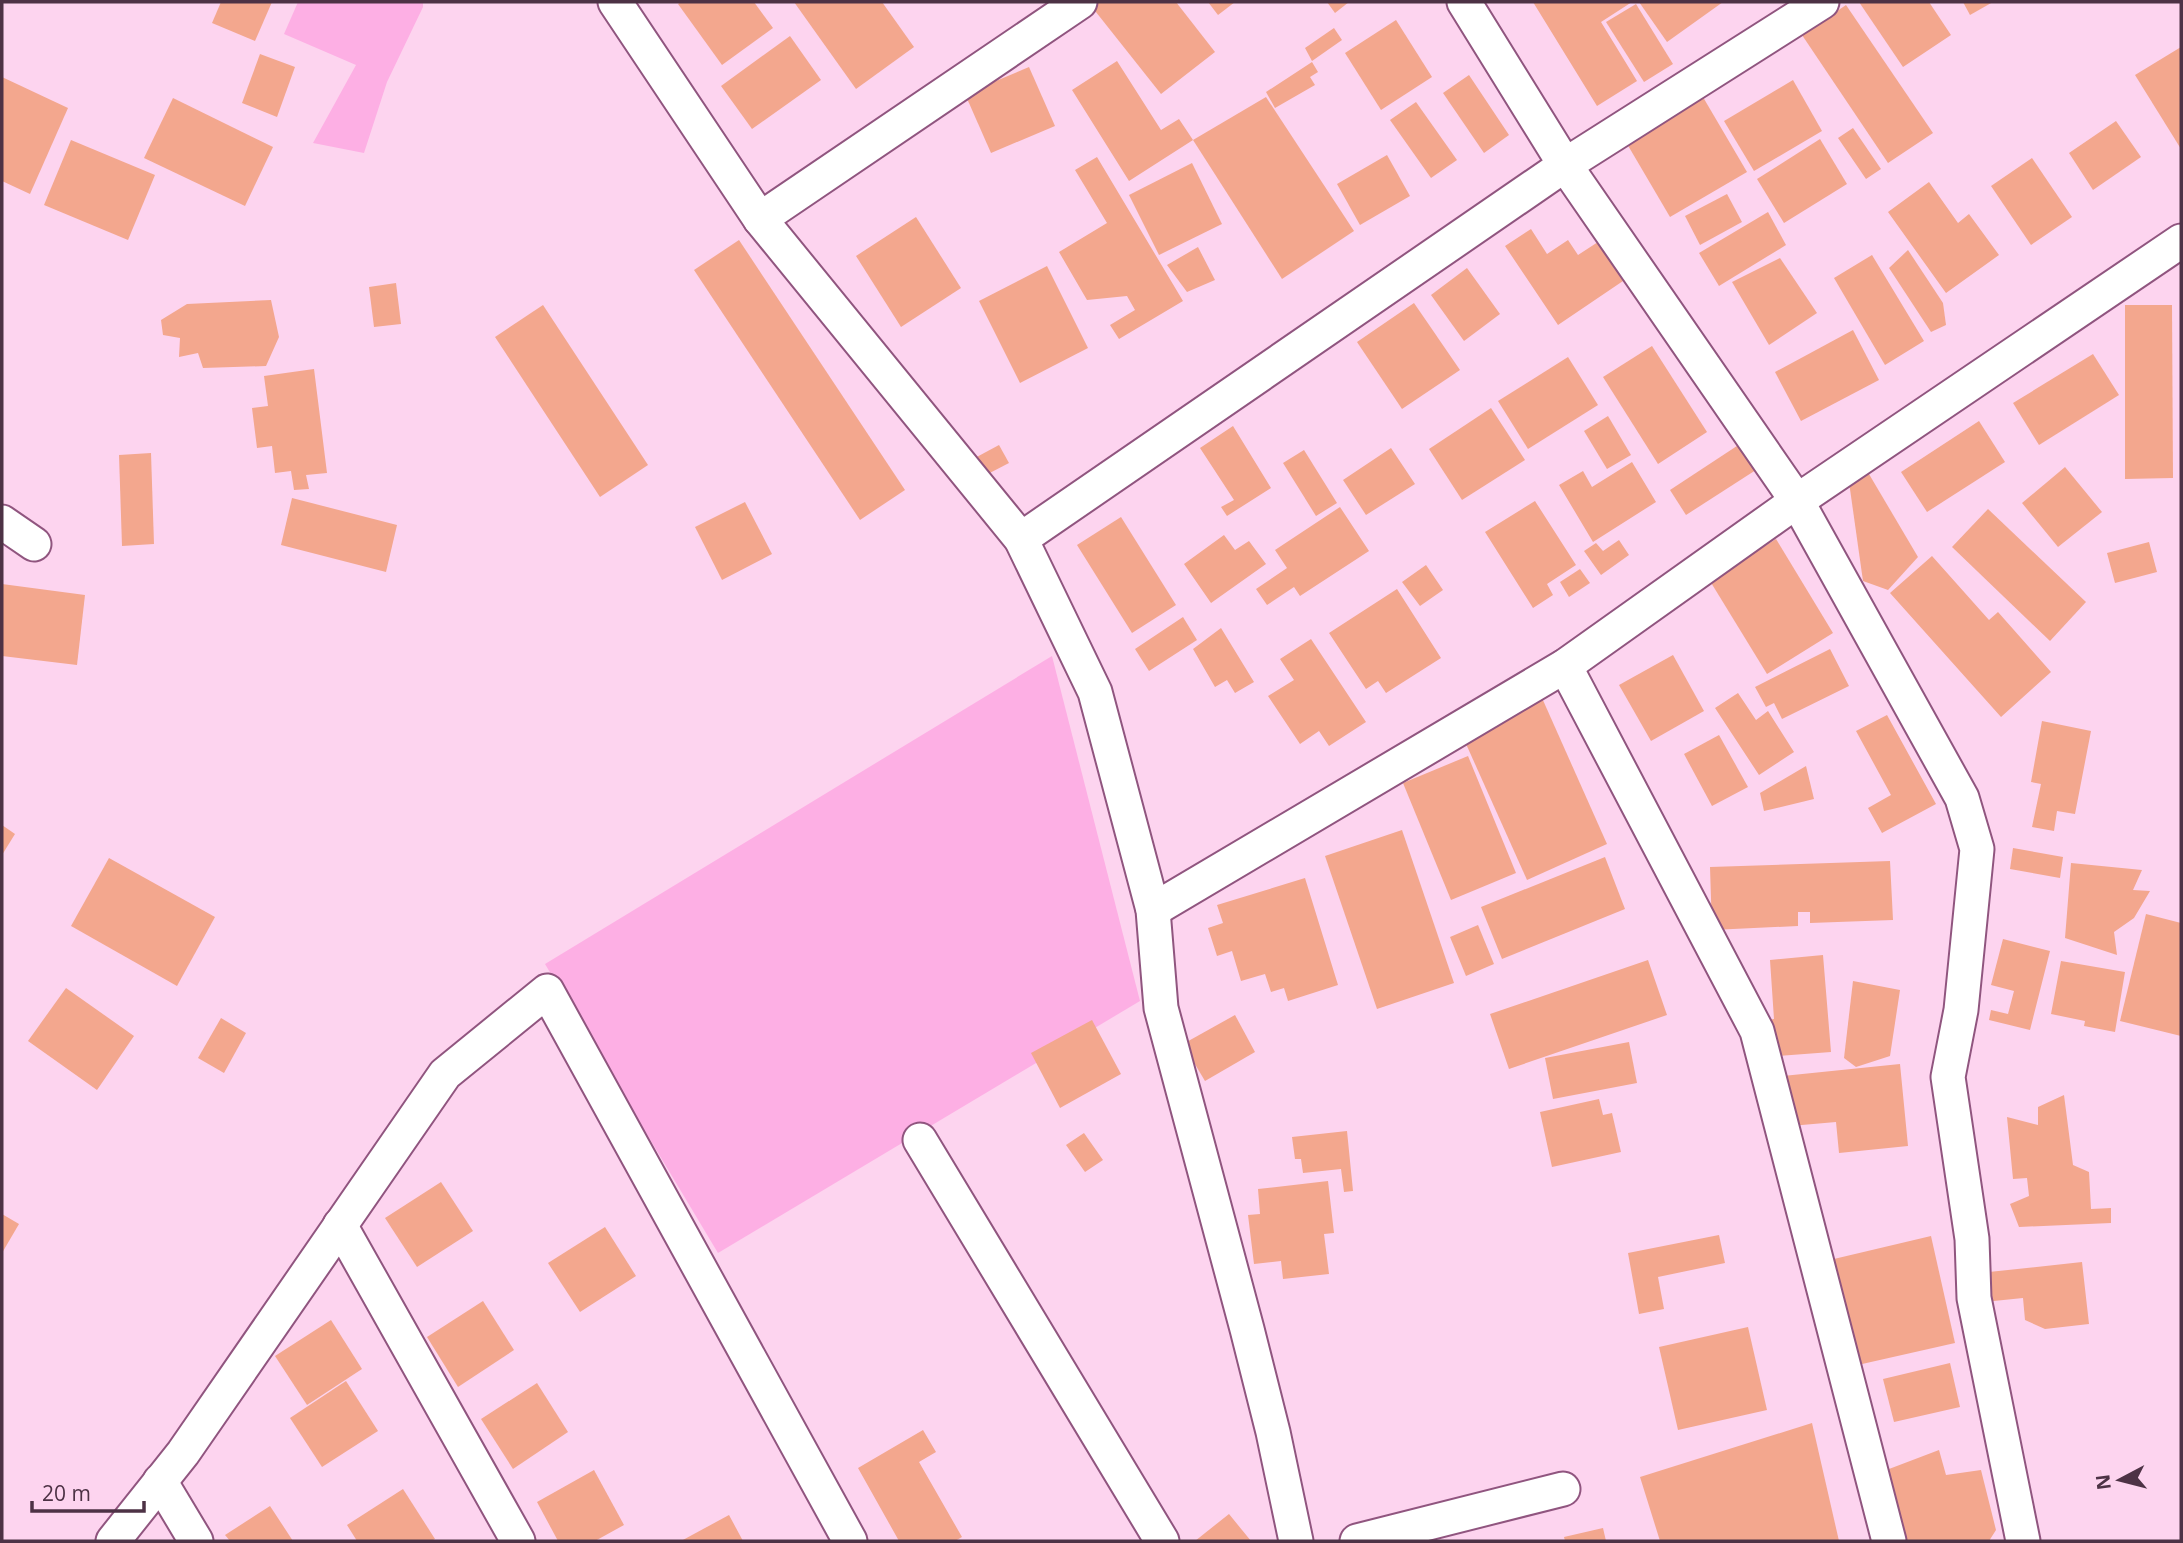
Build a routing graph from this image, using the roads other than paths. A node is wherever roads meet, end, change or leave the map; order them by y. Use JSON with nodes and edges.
{"nodes":[{"id":1,"x":615,"y":2,"type":"edge"},
{"id":2,"x":1080,"y":2,"type":"edge"},
{"id":3,"x":1464,"y":2,"type":"edge"},
{"id":4,"x":1822,"y":2,"type":"edge"},
{"id":5,"x":1564,"y":165,"type":"junction"},
{"id":6,"x":760,"y":219,"type":"junction"},
{"id":7,"x":2181,"y":241,"type":"edge"},
{"id":8,"x":1797,"y":501,"type":"junction"},
{"id":9,"x":2,"y":522,"type":"edge"},
{"id":10,"x":1021,"y":539,"type":"junction"},
{"id":11,"x":34,"y":544,"type":"dead end"},
{"id":12,"x":1565,"y":666,"type":"junction"},
{"id":13,"x":1153,"y":910,"type":"junction"},
{"id":14,"x":920,"y":1140,"type":"dead end"},
{"id":15,"x":340,"y":1225,"type":"junction"},
{"id":16,"x":160,"y":1481,"type":"junction"},
{"id":17,"x":1563,"y":1489,"type":"dead end"},
{"id":18,"x":113,"y":1541,"type":"edge"},
{"id":19,"x":195,"y":1541,"type":"edge"},
{"id":20,"x":518,"y":1541,"type":"edge"},
{"id":21,"x":850,"y":1541,"type":"edge"},
{"id":22,"x":1162,"y":1541,"type":"edge"},
{"id":23,"x":1296,"y":1541,"type":"edge"},
{"id":24,"x":1357,"y":1541,"type":"edge"},
{"id":25,"x":1889,"y":1541,"type":"edge"},
{"id":26,"x":2023,"y":1541,"type":"edge"}],
"edges":[{"from":1,"to":6,"type":"street"},
{"from":2,"to":6,"type":"street"},
{"from":3,"to":5,"type":"street"},
{"from":4,"to":5,"type":"street"},
{"from":5,"to":8,"type":"street"},
{"from":5,"to":10,"type":"street"},
{"from":6,"to":10,"type":"street"},
{"from":7,"to":8,"type":"street"},
{"from":8,"to":12,"type":"street"},
{"from":8,"to":26,"type":"street"},
{"from":9,"to":11,"type":"street"},
{"from":10,"to":13,"type":"street"},
{"from":12,"to":13,"type":"street"},
{"from":12,"to":25,"type":"street"},
{"from":13,"to":23,"type":"street"},
{"from":14,"to":22,"type":"street"},
{"from":15,"to":16,"type":"street"},
{"from":15,"to":20,"type":"street"},
{"from":15,"to":21,"type":"street"},
{"from":16,"to":18,"type":"street"},
{"from":16,"to":19,"type":"street"},
{"from":17,"to":24,"type":"street"}]}
